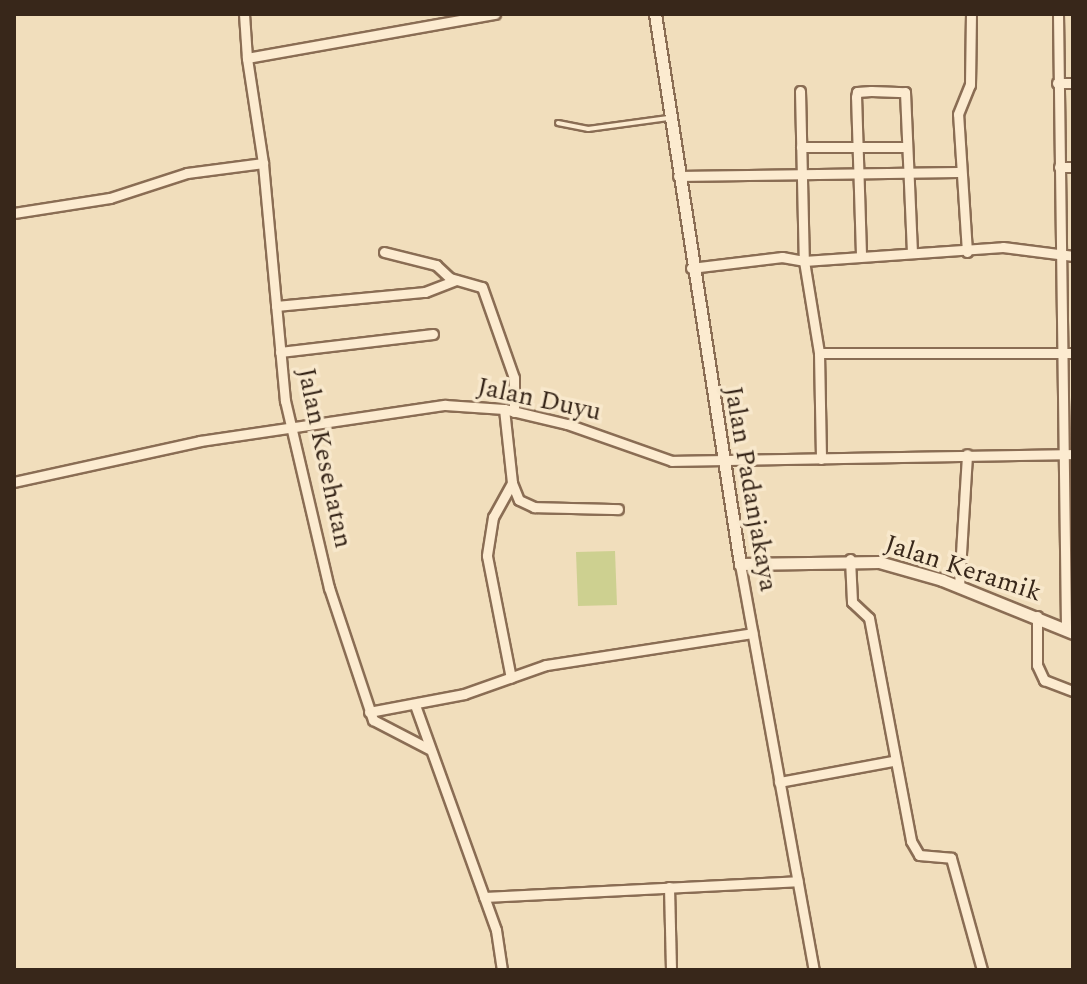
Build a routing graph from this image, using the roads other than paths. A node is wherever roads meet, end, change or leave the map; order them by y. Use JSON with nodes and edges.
{"nodes":[{"id":1,"x":244,"y":14,"type":"edge"},
{"id":2,"x":495,"y":14,"type":"edge"},
{"id":3,"x":655,"y":14,"type":"edge"},
{"id":4,"x":971,"y":14,"type":"edge"},
{"id":5,"x":1058,"y":14,"type":"edge"},
{"id":6,"x":247,"y":58,"type":"junction"},
{"id":7,"x":1057,"y":83,"type":"junction"},
{"id":8,"x":1073,"y":83,"type":"edge"},
{"id":9,"x":800,"y":91,"type":"dead end"},
{"id":10,"x":670,"y":117,"type":"junction"},
{"id":11,"x":558,"y":123,"type":"dead end"},
{"id":12,"x":855,"y":146,"type":"junction"},
{"id":13,"x":801,"y":147,"type":"junction"},
{"id":14,"x":907,"y":147,"type":"junction"},
{"id":15,"x":263,"y":163,"type":"junction"},
{"id":16,"x":1059,"y":167,"type":"junction"},
{"id":17,"x":1073,"y":167,"type":"edge"},
{"id":18,"x":958,"y":172,"type":"junction"},
{"id":19,"x":857,"y":175,"type":"junction"},
{"id":20,"x":909,"y":175,"type":"junction"},
{"id":21,"x":678,"y":176,"type":"junction"},
{"id":22,"x":803,"y":178,"type":"junction"},
{"id":23,"x":14,"y":213,"type":"edge"},
{"id":24,"x":384,"y":252,"type":"dead end"},
{"id":25,"x":912,"y":252,"type":"junction"},
{"id":26,"x":967,"y":252,"type":"junction"},
{"id":27,"x":861,"y":254,"type":"junction"},
{"id":28,"x":1059,"y":256,"type":"junction"},
{"id":29,"x":1073,"y":256,"type":"edge"},
{"id":30,"x":804,"y":261,"type":"junction"},
{"id":31,"x":691,"y":268,"type":"junction"},
{"id":32,"x":456,"y":280,"type":"junction"},
{"id":33,"x":276,"y":306,"type":"junction"},
{"id":34,"x":433,"y":334,"type":"dead end"},
{"id":35,"x":280,"y":352,"type":"junction"},
{"id":36,"x":819,"y":353,"type":"junction"},
{"id":37,"x":1069,"y":353,"type":"edge"},
{"id":38,"x":509,"y":410,"type":"junction"},
{"id":39,"x":290,"y":425,"type":"junction"},
{"id":40,"x":967,"y":454,"type":"junction"},
{"id":41,"x":1069,"y":454,"type":"edge"},
{"id":42,"x":821,"y":459,"type":"junction"},
{"id":43,"x":722,"y":463,"type":"junction"},
{"id":44,"x":14,"y":482,"type":"edge"},
{"id":45,"x":512,"y":483,"type":"junction"},
{"id":46,"x":618,"y":509,"type":"dead end"},
{"id":47,"x":850,"y":559,"type":"junction"},
{"id":48,"x":740,"y":564,"type":"junction"},
{"id":49,"x":959,"y":586,"type":"junction"},
{"id":50,"x":1037,"y":616,"type":"junction"},
{"id":51,"x":1070,"y":631,"type":"edge"},
{"id":52,"x":753,"y":633,"type":"junction"},
{"id":53,"x":511,"y":678,"type":"junction"},
{"id":54,"x":1073,"y":691,"type":"edge"},
{"id":55,"x":415,"y":705,"type":"junction"},
{"id":56,"x":369,"y":712,"type":"junction"},
{"id":57,"x":429,"y":749,"type":"junction"},
{"id":58,"x":892,"y":761,"type":"junction"},
{"id":59,"x":779,"y":782,"type":"junction"},
{"id":60,"x":798,"y":881,"type":"junction"},
{"id":61,"x":669,"y":887,"type":"junction"},
{"id":62,"x":484,"y":897,"type":"junction"},
{"id":63,"x":502,"y":970,"type":"edge"},
{"id":64,"x":671,"y":970,"type":"edge"},
{"id":65,"x":814,"y":970,"type":"edge"},
{"id":66,"x":982,"y":970,"type":"edge"}],
"edges":[{"from":1,"to":6,"type":"street","name":"Jalan Kesehatan"},
{"from":2,"to":6,"type":"street"},
{"from":3,"to":10,"type":"street","name":"Jalan Padanjakaya"},
{"from":4,"to":18,"type":"street"},
{"from":5,"to":7,"type":"street"},
{"from":6,"to":15,"type":"street","name":"Jalan Kesehatan"},
{"from":7,"to":8,"type":"street"},
{"from":7,"to":16,"type":"street"},
{"from":9,"to":13,"type":"street"},
{"from":10,"to":11,"type":"lane"},
{"from":10,"to":21,"type":"street","name":"Jalan Padanjakaya"},
{"from":12,"to":13,"type":"street"},
{"from":12,"to":14,"type":"street"},
{"from":12,"to":14,"type":"street"},
{"from":12,"to":19,"type":"street"},
{"from":13,"to":22,"type":"street"},
{"from":14,"to":20,"type":"street"},
{"from":15,"to":23,"type":"street"},
{"from":15,"to":33,"type":"street","name":"Jalan Kesehatan"},
{"from":16,"to":17,"type":"street"},
{"from":16,"to":28,"type":"street"},
{"from":18,"to":20,"type":"street"},
{"from":18,"to":26,"type":"street"},
{"from":19,"to":20,"type":"street"},
{"from":19,"to":22,"type":"street"},
{"from":19,"to":27,"type":"street"},
{"from":20,"to":25,"type":"street"},
{"from":21,"to":22,"type":"street"},
{"from":21,"to":31,"type":"street","name":"Jalan Padanjakaya"},
{"from":22,"to":30,"type":"street"},
{"from":24,"to":32,"type":"street"},
{"from":25,"to":26,"type":"street"},
{"from":25,"to":27,"type":"street"},
{"from":26,"to":28,"type":"street"},
{"from":27,"to":30,"type":"street"},
{"from":28,"to":29,"type":"street"},
{"from":28,"to":37,"type":"street"},
{"from":30,"to":31,"type":"street"},
{"from":30,"to":36,"type":"street"},
{"from":31,"to":43,"type":"street","name":"Jalan Padanjakaya"},
{"from":32,"to":33,"type":"street"},
{"from":32,"to":38,"type":"street"},
{"from":33,"to":35,"type":"street","name":"Jalan Kesehatan"},
{"from":34,"to":35,"type":"street"},
{"from":35,"to":39,"type":"street","name":"Jalan Kesehatan"},
{"from":36,"to":37,"type":"street"},
{"from":36,"to":42,"type":"street"},
{"from":37,"to":41,"type":"street"},
{"from":38,"to":39,"type":"street","name":"Jalan Duyu"},
{"from":38,"to":43,"type":"street","name":"Jalan Duyu"},
{"from":38,"to":45,"type":"street"},
{"from":39,"to":44,"type":"street","name":"Jalan Duyu"},
{"from":39,"to":56,"type":"street","name":"Jalan Kesehatan"},
{"from":40,"to":41,"type":"street","name":"Jalan Duyu"},
{"from":40,"to":42,"type":"street","name":"Jalan Duyu"},
{"from":40,"to":49,"type":"street"},
{"from":41,"to":51,"type":"street"},
{"from":42,"to":43,"type":"street","name":"Jalan Duyu"},
{"from":43,"to":48,"type":"street","name":"Jalan Padanjakaya"},
{"from":45,"to":46,"type":"street"},
{"from":45,"to":53,"type":"street"},
{"from":47,"to":48,"type":"street","name":"Jalan Keramik"},
{"from":47,"to":49,"type":"street","name":"Jalan Keramik"},
{"from":47,"to":58,"type":"street"},
{"from":48,"to":52,"type":"street","name":"Jalan Padanjakaya"},
{"from":49,"to":50,"type":"street","name":"Jalan Keramik"},
{"from":50,"to":51,"type":"street","name":"Jalan Keramik"},
{"from":50,"to":54,"type":"street"},
{"from":52,"to":53,"type":"street"},
{"from":52,"to":59,"type":"street","name":"Jalan Padanjakaya"},
{"from":53,"to":55,"type":"street"},
{"from":55,"to":56,"type":"street"},
{"from":55,"to":57,"type":"street"},
{"from":56,"to":57,"type":"street"},
{"from":57,"to":62,"type":"street"},
{"from":58,"to":59,"type":"street"},
{"from":58,"to":66,"type":"street"},
{"from":59,"to":60,"type":"street","name":"Jalan Padanjakaya"},
{"from":60,"to":61,"type":"street"},
{"from":60,"to":65,"type":"street","name":"Jalan Padanjakaya"},
{"from":61,"to":62,"type":"street"},
{"from":61,"to":64,"type":"street"},
{"from":62,"to":63,"type":"street"}]}
